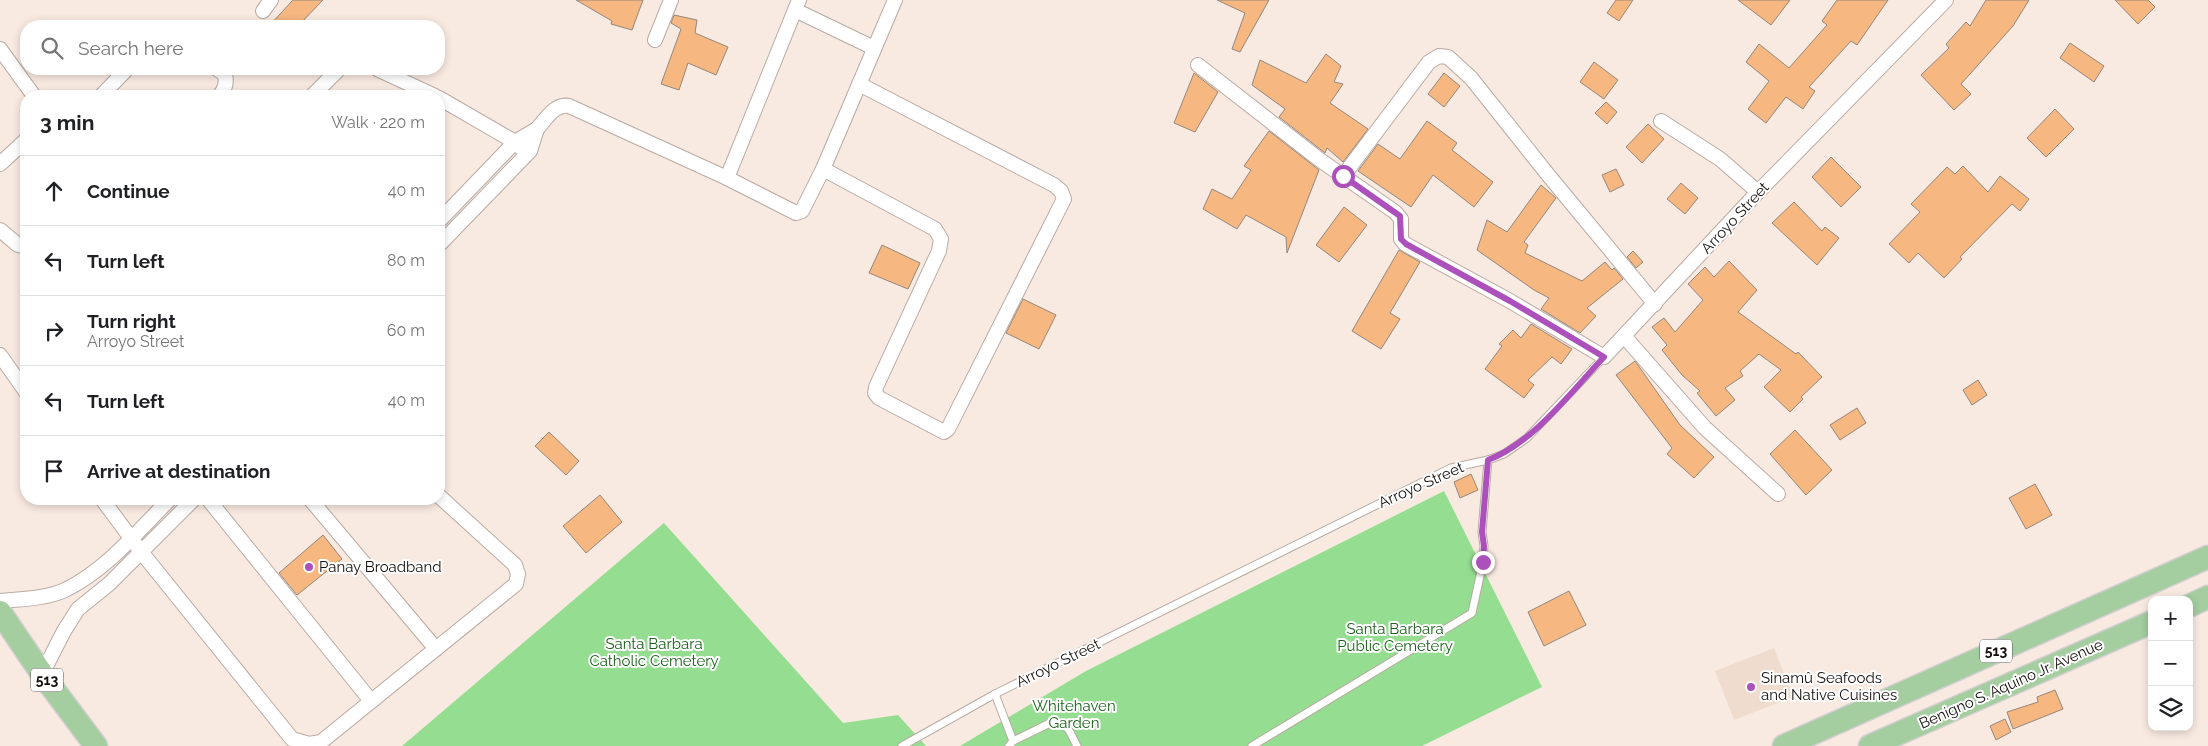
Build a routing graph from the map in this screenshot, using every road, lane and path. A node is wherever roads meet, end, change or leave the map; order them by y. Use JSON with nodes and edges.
{"nodes":[{"id":1,"x":671,"y":0,"type":"edge"},
{"id":2,"x":895,"y":0,"type":"edge"},
{"id":3,"x":1946,"y":0,"type":"edge"},
{"id":4,"x":797,"y":5,"type":"edge"},
{"id":5,"x":656,"y":40,"type":"dead end"},
{"id":6,"x":874,"y":48,"type":"junction"},
{"id":7,"x":0,"y":49,"type":"edge"},
{"id":8,"x":1198,"y":65,"type":"dead end"},
{"id":9,"x":121,"y":75,"type":"edge"},
{"id":10,"x":225,"y":75,"type":"edge"},
{"id":11,"x":333,"y":75,"type":"edge"},
{"id":12,"x":389,"y":75,"type":"edge"},
{"id":13,"x":859,"y":84,"type":"junction"},
{"id":14,"x":30,"y":90,"type":"edge"},
{"id":15,"x":107,"y":90,"type":"edge"},
{"id":16,"x":224,"y":90,"type":"edge"},
{"id":17,"x":318,"y":90,"type":"edge"},
{"id":18,"x":420,"y":90,"type":"edge"},
{"id":19,"x":445,"y":103,"type":"edge"},
{"id":20,"x":1662,"y":121,"type":"dead end"},
{"id":21,"x":536,"y":129,"type":"junction"},
{"id":22,"x":515,"y":142,"type":"junction"},
{"id":23,"x":20,"y":146,"type":"edge"},
{"id":24,"x":527,"y":154,"type":"junction"},
{"id":25,"x":0,"y":164,"type":"edge"},
{"id":26,"x":823,"y":169,"type":"junction"},
{"id":27,"x":1343,"y":176,"type":"junction"},
{"id":28,"x":727,"y":178,"type":"junction"},
{"id":29,"x":1758,"y":192,"type":"junction"},
{"id":30,"x":445,"y":215,"type":"edge"},
{"id":31,"x":0,"y":230,"type":"edge"},
{"id":32,"x":445,"y":239,"type":"edge"},
{"id":33,"x":20,"y":246,"type":"edge"},
{"id":34,"x":1655,"y":304,"type":"junction"},
{"id":35,"x":1624,"y":336,"type":"junction"},
{"id":36,"x":0,"y":355,"type":"edge"},
{"id":37,"x":1604,"y":357,"type":"junction"},
{"id":38,"x":20,"y":381,"type":"edge"},
{"id":39,"x":1488,"y":460,"type":"junction"},
{"id":40,"x":1778,"y":494,"type":"dead end"},
{"id":41,"x":445,"y":501,"type":"edge"},
{"id":42,"x":106,"y":505,"type":"edge"},
{"id":43,"x":164,"y":505,"type":"edge"},
{"id":44,"x":188,"y":505,"type":"edge"},
{"id":45,"x":213,"y":505,"type":"edge"},
{"id":46,"x":315,"y":505,"type":"edge"},
{"id":47,"x":131,"y":538,"type":"junction"},
{"id":48,"x":142,"y":552,"type":"junction"},
{"id":49,"x":2208,"y":557,"type":"edge"},
{"id":50,"x":2208,"y":598,"type":"edge"},
{"id":51,"x":0,"y":601,"type":"edge"},
{"id":52,"x":2193,"y":604,"type":"edge"},
{"id":53,"x":3,"y":623,"type":"edge"},
{"id":54,"x":2148,"y":624,"type":"edge"},
{"id":55,"x":436,"y":649,"type":"junction"},
{"id":56,"x":1978,"y":659,"type":"junction"},
{"id":57,"x":42,"y":674,"type":"junction"},
{"id":58,"x":1991,"y":693,"type":"junction"},
{"id":59,"x":995,"y":694,"type":"junction"},
{"id":60,"x":371,"y":701,"type":"junction"},
{"id":61,"x":288,"y":740,"type":"edge"},
{"id":62,"x":1011,"y":743,"type":"edge"},
{"id":63,"x":96,"y":746,"type":"edge"},
{"id":64,"x":902,"y":746,"type":"edge"},
{"id":65,"x":1077,"y":746,"type":"edge"},
{"id":66,"x":1252,"y":746,"type":"edge"},
{"id":67,"x":1784,"y":746,"type":"edge"},
{"id":68,"x":1870,"y":746,"type":"edge"}],
"edges":[{"from":1,"to":5,"type":"street"},
{"from":2,"to":6,"type":"street"},
{"from":3,"to":29,"type":"street","name":"Arroyo Street"},
{"from":4,"to":6,"type":"street"},
{"from":4,"to":28,"type":"street"},
{"from":6,"to":13,"type":"street"},
{"from":7,"to":14,"type":"street"},
{"from":8,"to":27,"type":"street"},
{"from":9,"to":15,"type":"street"},
{"from":10,"to":16,"type":"street"},
{"from":11,"to":17,"type":"street"},
{"from":12,"to":18,"type":"street"},
{"from":13,"to":26,"type":"street"},
{"from":13,"to":26,"type":"street"},
{"from":19,"to":22,"type":"street"},
{"from":20,"to":29,"type":"street"},
{"from":21,"to":22,"type":"street"},
{"from":21,"to":24,"type":"street"},
{"from":21,"to":28,"type":"street"},
{"from":22,"to":24,"type":"street"},
{"from":22,"to":30,"type":"street"},
{"from":23,"to":25,"type":"street"},
{"from":24,"to":32,"type":"street"},
{"from":26,"to":28,"type":"street"},
{"from":27,"to":34,"type":"street"},
{"from":27,"to":37,"type":"street"},
{"from":29,"to":34,"type":"street","name":"Arroyo Street"},
{"from":31,"to":33,"type":"street"},
{"from":34,"to":35,"type":"street","name":"Arroyo Street"},
{"from":35,"to":37,"type":"street","name":"Arroyo Street"},
{"from":35,"to":40,"type":"street"},
{"from":36,"to":38,"type":"street"},
{"from":37,"to":39,"type":"lane","name":"Arroyo Street"},
{"from":39,"to":59,"type":"lane","name":"Arroyo Street"},
{"from":39,"to":66,"type":"lane"},
{"from":41,"to":55,"type":"street"},
{"from":42,"to":47,"type":"street"},
{"from":43,"to":47,"type":"street"},
{"from":44,"to":48,"type":"street"},
{"from":45,"to":60,"type":"street"},
{"from":46,"to":55,"type":"street"},
{"from":47,"to":48,"type":"street"},
{"from":47,"to":51,"type":"street"},
{"from":48,"to":57,"type":"street"},
{"from":48,"to":61,"type":"street"},
{"from":49,"to":56,"type":"main road","number":"513"},
{"from":50,"to":52,"type":"main road"},
{"from":53,"to":57,"type":"main road","number":"513"},
{"from":54,"to":58,"type":"main road","name":"Benigno S. Aquino Jr. Avenue","number":"513"},
{"from":55,"to":60,"type":"street"},
{"from":56,"to":58,"type":"main road"},
{"from":56,"to":67,"type":"main road","number":"513"},
{"from":57,"to":63,"type":"main road","number":"513"},
{"from":58,"to":68,"type":"main road","name":"Benigno S. Aquino Jr. Avenue","number":"513"},
{"from":59,"to":62,"type":"lane"},
{"from":59,"to":64,"type":"lane","name":"Arroyo Street"},
{"from":60,"to":61,"type":"street"},
{"from":62,"to":65,"type":"lane"}]}
